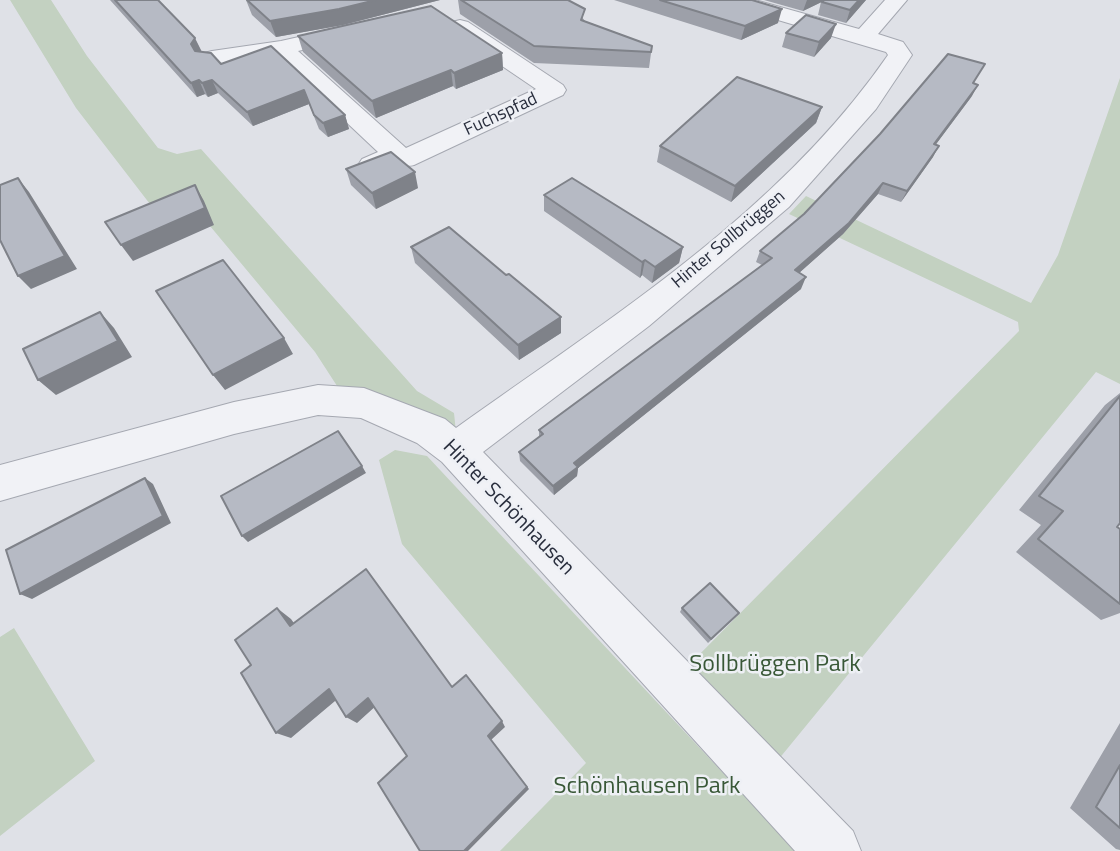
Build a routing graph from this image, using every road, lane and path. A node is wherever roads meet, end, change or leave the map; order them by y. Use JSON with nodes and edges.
{"nodes":[{"id":1,"x":731,"y":0,"type":"edge"},
{"id":2,"x":896,"y":0,"type":"edge"},
{"id":3,"x":437,"y":11,"type":"edge"},
{"id":4,"x":372,"y":27,"type":"edge"},
{"id":5,"x":864,"y":37,"type":"junction"},
{"id":6,"x":281,"y":48,"type":"junction"},
{"id":7,"x":212,"y":58,"type":"edge"},
{"id":8,"x":396,"y":154,"type":"junction"},
{"id":9,"x":369,"y":167,"type":"edge"},
{"id":10,"x":457,"y":450,"type":"junction"},
{"id":11,"x":0,"y":483,"type":"edge"},
{"id":12,"x":833,"y":851,"type":"edge"}],
"edges":[{"from":1,"to":5,"type":"street"},
{"from":2,"to":5,"type":"street"},
{"from":3,"to":8,"type":"street","name":"Fuchspfad"},
{"from":4,"to":6,"type":"street"},
{"from":5,"to":10,"type":"street","name":"Hinter Sollbrüggen"},
{"from":6,"to":7,"type":"street"},
{"from":6,"to":8,"type":"street"},
{"from":8,"to":9,"type":"street","name":"Fuchspfad"},
{"from":10,"to":11,"type":"street","name":"Hinter Schönhausen"},
{"from":10,"to":12,"type":"street","name":"Hinter Schönhausen"}]}
